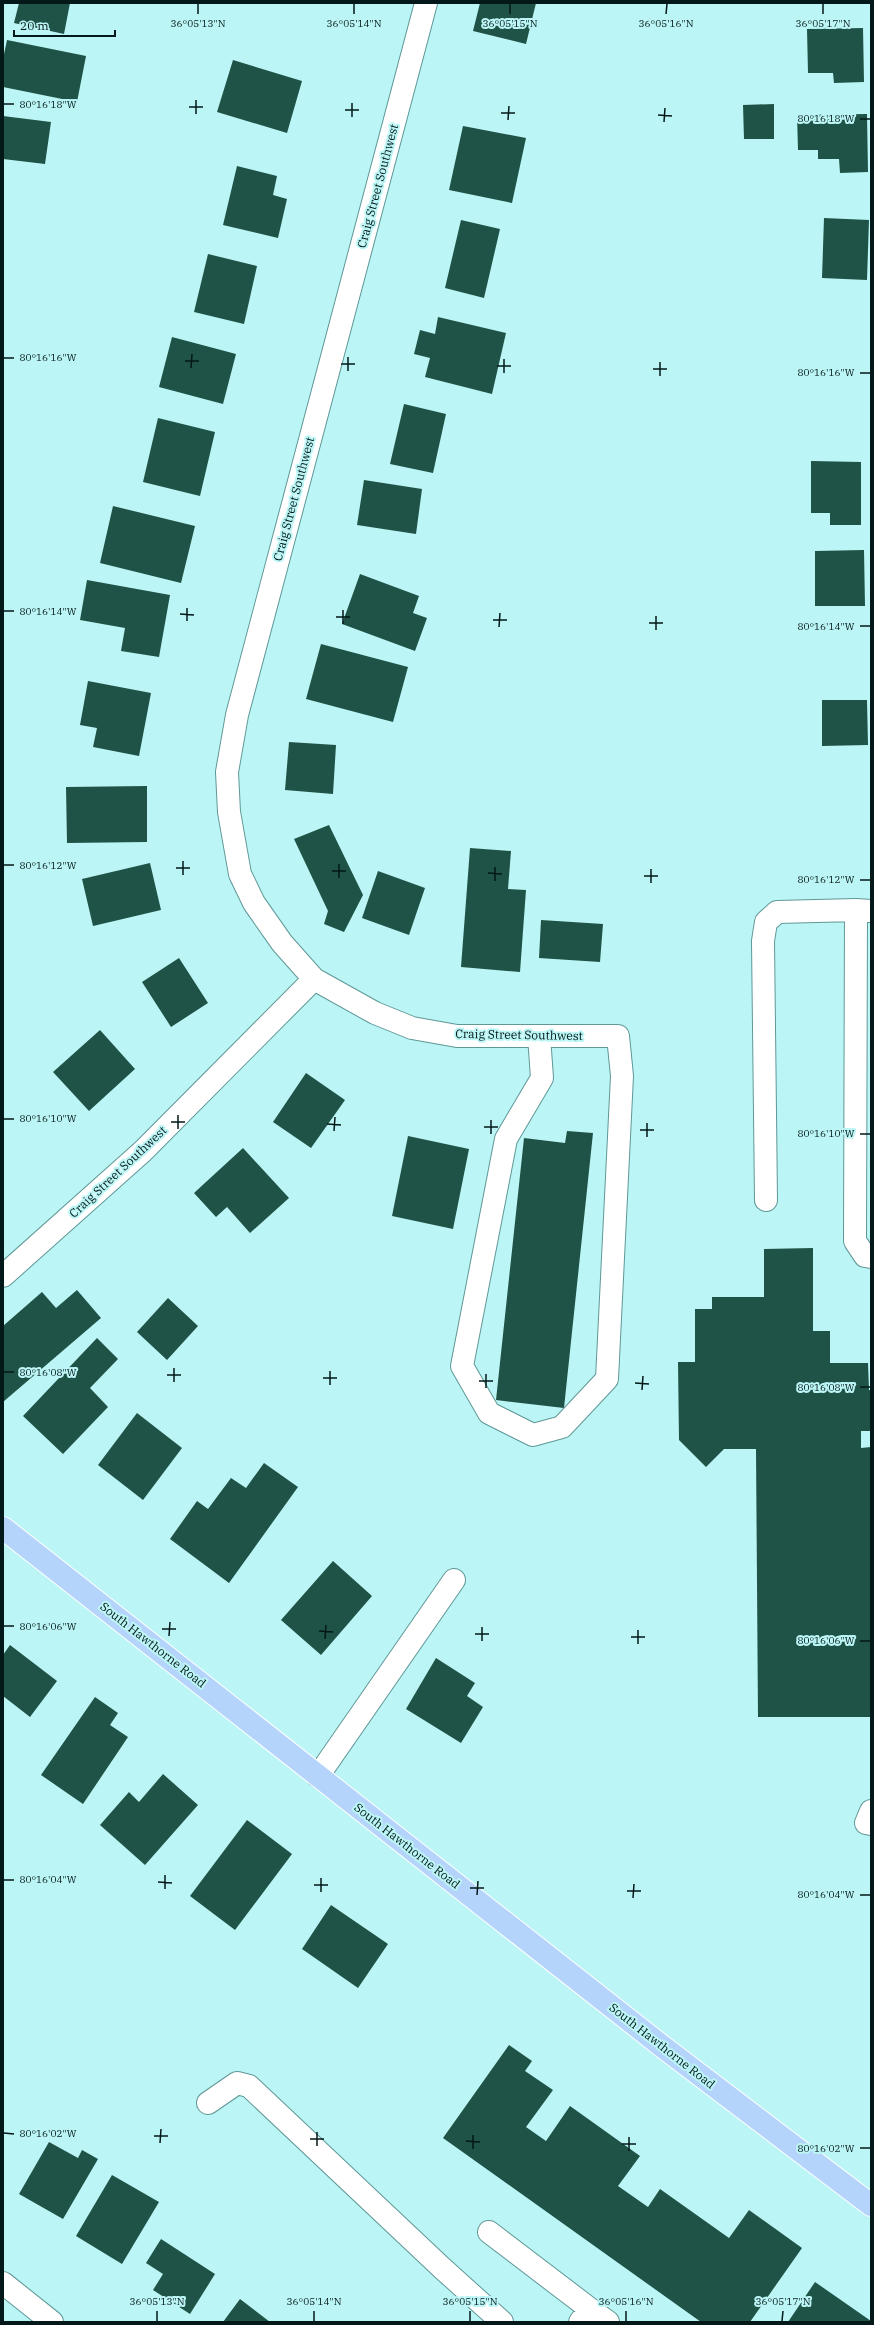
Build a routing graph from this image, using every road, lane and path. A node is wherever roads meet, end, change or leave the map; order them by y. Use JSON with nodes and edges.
{"nodes":[{"id":1,"x":426,"y":3,"type":"edge"},
{"id":2,"x":863,"y":911,"type":"edge"},
{"id":3,"x":314,"y":979,"type":"junction"},
{"id":4,"x":539,"y":1036,"type":"junction"},
{"id":5,"x":766,"y":1200,"type":"dead end"},
{"id":6,"x":871,"y":1257,"type":"edge"},
{"id":7,"x":3,"y":1276,"type":"edge"},
{"id":8,"x":3,"y":1528,"type":"edge"},
{"id":9,"x":454,"y":1580,"type":"dead end"},
{"id":10,"x":318,"y":1776,"type":"junction"},
{"id":11,"x":871,"y":1811,"type":"edge"},
{"id":12,"x":871,"y":1824,"type":"edge"},
{"id":13,"x":208,"y":2103,"type":"dead end"},
{"id":14,"x":871,"y":2205,"type":"edge"},
{"id":15,"x":489,"y":2232,"type":"dead end"},
{"id":16,"x":3,"y":2283,"type":"edge"},
{"id":17,"x":585,"y":2315,"type":"edge"},
{"id":18,"x":52,"y":2322,"type":"edge"},
{"id":19,"x":502,"y":2322,"type":"edge"},
{"id":20,"x":608,"y":2322,"type":"edge"}],
"edges":[{"from":1,"to":3,"type":"street","name":"Craig Street Southwest"},
{"from":2,"to":5,"type":"street"},
{"from":2,"to":6,"type":"street"},
{"from":3,"to":4,"type":"street","name":"Craig Street Southwest"},
{"from":3,"to":7,"type":"street","name":"Craig Street Southwest"},
{"from":4,"to":4,"type":"street","name":"Craig Street Southwest"},
{"from":8,"to":10,"type":"main road","name":"South Hawthorne Road"},
{"from":9,"to":10,"type":"street"},
{"from":10,"to":14,"type":"main road","name":"South Hawthorne Road"},
{"from":11,"to":12,"type":"street"},
{"from":13,"to":19,"type":"street"},
{"from":15,"to":17,"type":"street"},
{"from":16,"to":18,"type":"street"},
{"from":17,"to":20,"type":"street"}]}
